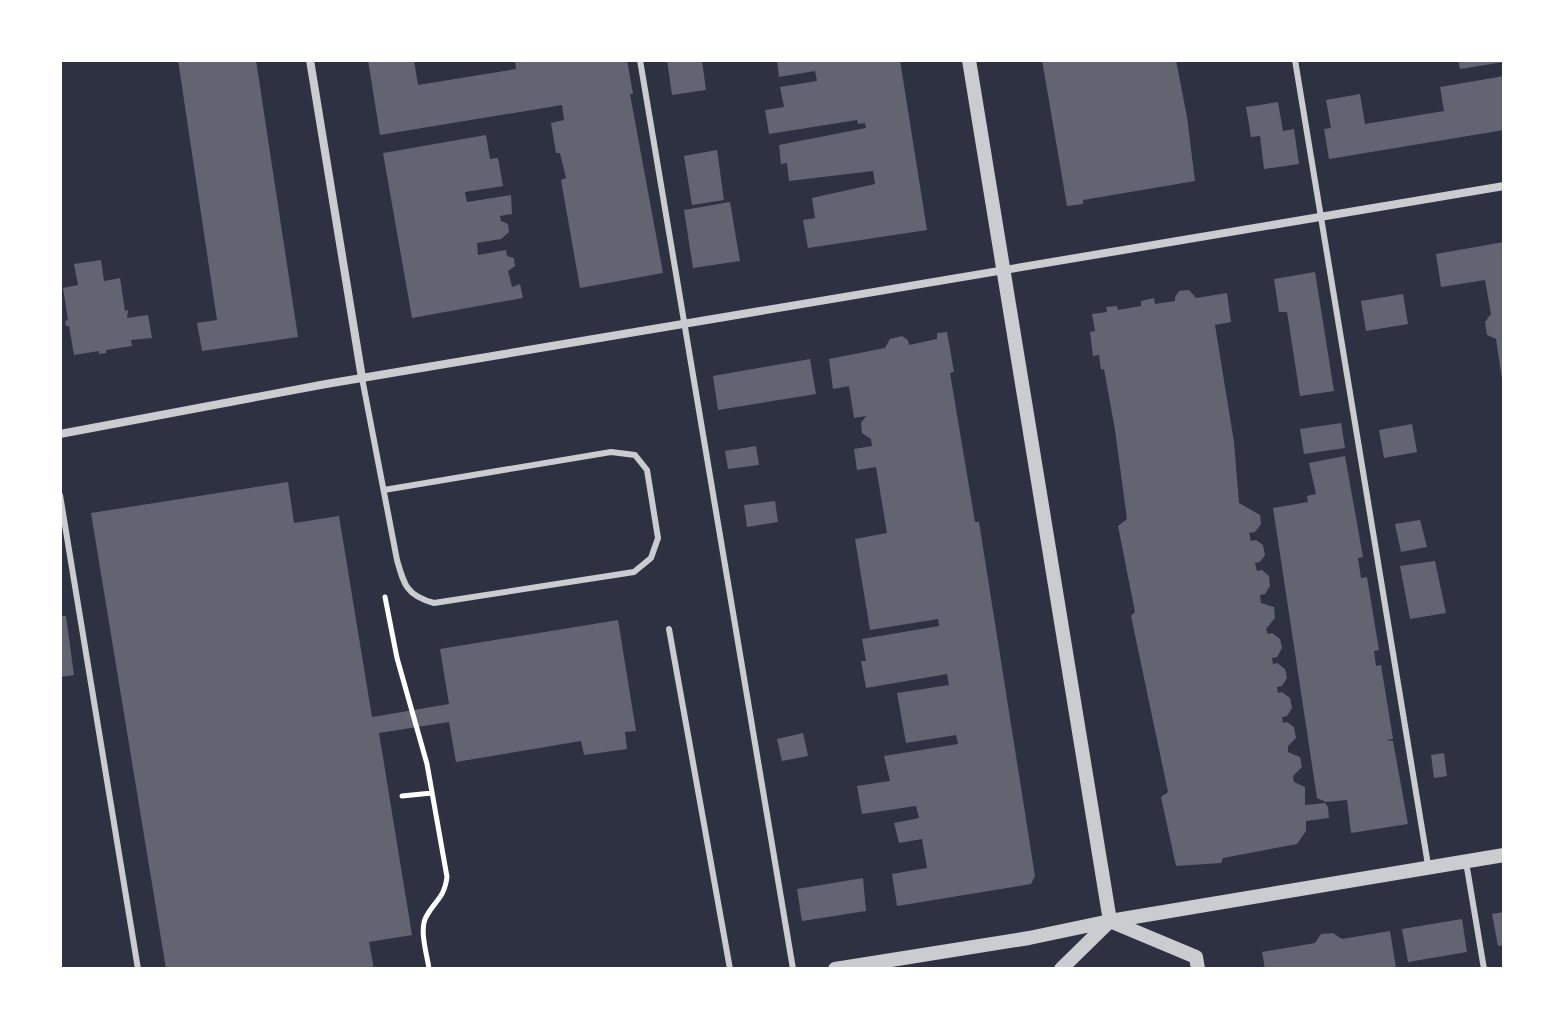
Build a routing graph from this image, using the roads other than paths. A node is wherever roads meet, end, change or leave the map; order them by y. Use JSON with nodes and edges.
{"nodes":[{"id":1,"x":310,"y":60,"type":"edge"},
{"id":2,"x":640,"y":60,"type":"edge"},
{"id":3,"x":969,"y":60,"type":"edge"},
{"id":4,"x":1295,"y":60,"type":"edge"},
{"id":5,"x":1504,"y":186,"type":"edge"},
{"id":6,"x":1321,"y":217,"type":"junction"},
{"id":7,"x":1004,"y":271,"type":"junction"},
{"id":8,"x":685,"y":325,"type":"junction"},
{"id":9,"x":362,"y":378,"type":"junction"},
{"id":10,"x":60,"y":434,"type":"edge"},
{"id":11,"x":384,"y":490,"type":"junction"},
{"id":12,"x":60,"y":495,"type":"edge"},
{"id":13,"x":669,"y":629,"type":"dead end"},
{"id":14,"x":1504,"y":855,"type":"edge"},
{"id":15,"x":1466,"y":862,"type":"junction"},
{"id":16,"x":1429,"y":868,"type":"junction"},
{"id":17,"x":1110,"y":921,"type":"junction"},
{"id":18,"x":138,"y":969,"type":"edge"},
{"id":19,"x":730,"y":969,"type":"edge"},
{"id":20,"x":793,"y":969,"type":"edge"},
{"id":21,"x":835,"y":969,"type":"edge"},
{"id":22,"x":1061,"y":969,"type":"edge"},
{"id":23,"x":1198,"y":969,"type":"edge"},
{"id":24,"x":1484,"y":969,"type":"edge"}],
"edges":[{"from":1,"to":9,"type":"street"},
{"from":2,"to":8,"type":"lane"},
{"from":3,"to":7,"type":"street"},
{"from":4,"to":6,"type":"lane"},
{"from":5,"to":6,"type":"street"},
{"from":6,"to":7,"type":"street"},
{"from":6,"to":16,"type":"lane"},
{"from":7,"to":8,"type":"street"},
{"from":7,"to":17,"type":"street"},
{"from":8,"to":9,"type":"street"},
{"from":8,"to":20,"type":"lane"},
{"from":9,"to":10,"type":"street"},
{"from":9,"to":11,"type":"lane"},
{"from":11,"to":11,"type":"lane"},
{"from":12,"to":18,"type":"lane"},
{"from":13,"to":19,"type":"lane"},
{"from":14,"to":15,"type":"street"},
{"from":15,"to":16,"type":"street"},
{"from":15,"to":24,"type":"lane"},
{"from":16,"to":17,"type":"street"},
{"from":17,"to":21,"type":"street"},
{"from":17,"to":22,"type":"street"},
{"from":17,"to":23,"type":"street"}]}
